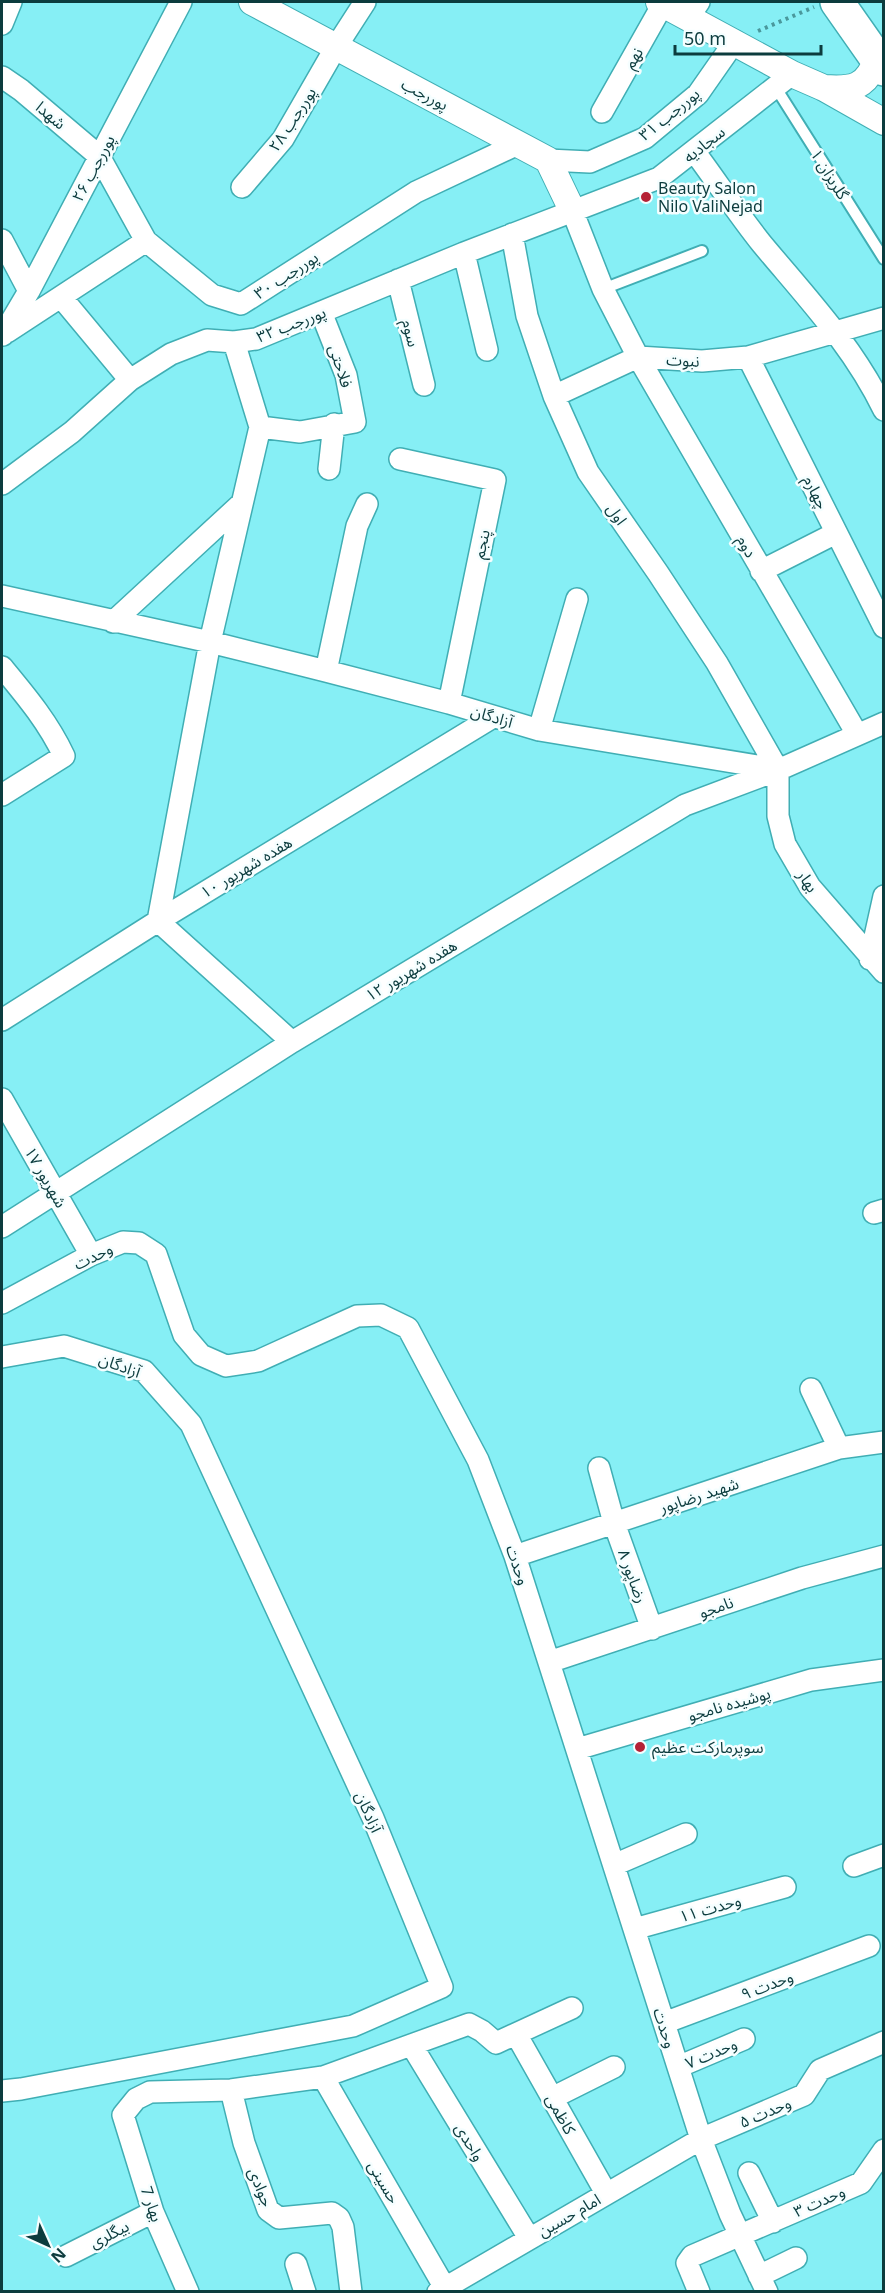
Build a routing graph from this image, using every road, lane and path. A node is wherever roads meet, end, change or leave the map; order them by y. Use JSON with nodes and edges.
{"nodes":[{"id":1,"x":11,"y":2,"type":"edge"},
{"id":2,"x":181,"y":2,"type":"edge"},
{"id":3,"x":252,"y":2,"type":"edge"},
{"id":4,"x":365,"y":2,"type":"edge"},
{"id":5,"x":661,"y":3,"type":"edge"},
{"id":6,"x":826,"y":4,"type":"edge"},
{"id":7,"x":694,"y":10,"type":"edge"},
{"id":8,"x":2,"y":24,"type":"edge"},
{"id":9,"x":735,"y":41,"type":"junction"},
{"id":10,"x":336,"y":47,"type":"junction"},
{"id":11,"x":880,"y":64,"type":"edge"},
{"id":12,"x":2,"y":77,"type":"edge"},
{"id":13,"x":784,"y":81,"type":"junction"},
{"id":14,"x":824,"y":88,"type":"junction"},
{"id":15,"x":602,"y":112,"type":"dead end"},
{"id":16,"x":884,"y":122,"type":"edge"},
{"id":17,"x":518,"y":144,"type":"junction"},
{"id":18,"x":694,"y":151,"type":"junction"},
{"id":19,"x":99,"y":156,"type":"junction"},
{"id":20,"x":548,"y":160,"type":"junction"},
{"id":21,"x":242,"y":187,"type":"dead end"},
{"id":22,"x":572,"y":210,"type":"junction"},
{"id":23,"x":512,"y":234,"type":"junction"},
{"id":24,"x":2,"y":240,"type":"edge"},
{"id":25,"x":147,"y":241,"type":"junction"},
{"id":26,"x":702,"y":250,"type":"dead end"},
{"id":27,"x":464,"y":253,"type":"junction"},
{"id":28,"x":884,"y":259,"type":"edge"},
{"id":29,"x":398,"y":280,"type":"junction"},
{"id":30,"x":603,"y":289,"type":"junction"},
{"id":31,"x":29,"y":291,"type":"junction"},
{"id":32,"x":61,"y":297,"type":"junction"},
{"id":33,"x":321,"y":312,"type":"junction"},
{"id":34,"x":884,"y":318,"type":"edge"},
{"id":35,"x":838,"y":333,"type":"junction"},
{"id":36,"x":2,"y":334,"type":"edge"},
{"id":37,"x":234,"y":342,"type":"junction"},
{"id":38,"x":487,"y":350,"type":"dead end"},
{"id":39,"x":638,"y":357,"type":"junction"},
{"id":40,"x":748,"y":357,"type":"junction"},
{"id":41,"x":130,"y":380,"type":"junction"},
{"id":42,"x":424,"y":385,"type":"dead end"},
{"id":43,"x":554,"y":396,"type":"junction"},
{"id":44,"x":884,"y":410,"type":"edge"},
{"id":45,"x":345,"y":423,"type":"junction"},
{"id":46,"x":260,"y":427,"type":"junction"},
{"id":47,"x":400,"y":459,"type":"dead end"},
{"id":48,"x":329,"y":469,"type":"dead end"},
{"id":49,"x":2,"y":484,"type":"edge"},
{"id":50,"x":242,"y":504,"type":"junction"},
{"id":51,"x":367,"y":504,"type":"dead end"},
{"id":52,"x":836,"y":533,"type":"junction"},
{"id":53,"x":761,"y":571,"type":"junction"},
{"id":54,"x":2,"y":596,"type":"edge"},
{"id":55,"x":577,"y":599,"type":"dead end"},
{"id":56,"x":113,"y":622,"type":"junction"},
{"id":57,"x":884,"y":627,"type":"edge"},
{"id":58,"x":210,"y":642,"type":"junction"},
{"id":59,"x":2,"y":667,"type":"edge"},
{"id":60,"x":326,"y":671,"type":"junction"},
{"id":61,"x":449,"y":703,"type":"junction"},
{"id":62,"x":493,"y":717,"type":"junction"},
{"id":63,"x":884,"y":723,"type":"edge"},
{"id":64,"x":539,"y":730,"type":"junction"},
{"id":65,"x":857,"y":734,"type":"junction"},
{"id":66,"x":778,"y":770,"type":"junction"},
{"id":67,"x":2,"y":795,"type":"edge"},
{"id":68,"x":884,"y":896,"type":"edge"},
{"id":69,"x":158,"y":921,"type":"junction"},
{"id":70,"x":877,"y":965,"type":"edge"},
{"id":71,"x":2,"y":1020,"type":"edge"},
{"id":72,"x":292,"y":1042,"type":"junction"},
{"id":73,"x":2,"y":1099,"type":"edge"},
{"id":74,"x":55,"y":1193,"type":"junction"},
{"id":75,"x":2,"y":1227,"type":"edge"},
{"id":76,"x":91,"y":1256,"type":"junction"},
{"id":77,"x":2,"y":1303,"type":"edge"},
{"id":78,"x":2,"y":1357,"type":"edge"},
{"id":79,"x":811,"y":1389,"type":"dead end"},
{"id":80,"x":884,"y":1442,"type":"edge"},
{"id":81,"x":839,"y":1448,"type":"junction"},
{"id":82,"x":599,"y":1468,"type":"dead end"},
{"id":83,"x":614,"y":1523,"type":"junction"},
{"id":84,"x":515,"y":1556,"type":"junction"},
{"id":85,"x":884,"y":1556,"type":"edge"},
{"id":86,"x":652,"y":1629,"type":"junction"},
{"id":87,"x":549,"y":1662,"type":"junction"},
{"id":88,"x":884,"y":1670,"type":"edge"},
{"id":89,"x":577,"y":1749,"type":"junction"},
{"id":90,"x":686,"y":1833,"type":"dead end"},
{"id":91,"x":884,"y":1855,"type":"edge"},
{"id":92,"x":614,"y":1865,"type":"junction"},
{"id":93,"x":854,"y":1866,"type":"dead end"},
{"id":94,"x":786,"y":1887,"type":"dead end"},
{"id":95,"x":634,"y":1929,"type":"junction"},
{"id":96,"x":869,"y":1946,"type":"dead end"},
{"id":97,"x":572,"y":2008,"type":"dead end"},
{"id":98,"x":664,"y":2023,"type":"junction"},
{"id":99,"x":516,"y":2034,"type":"junction"},
{"id":100,"x":744,"y":2039,"type":"dead end"},
{"id":101,"x":884,"y":2042,"type":"edge"},
{"id":102,"x":412,"y":2046,"type":"junction"},
{"id":103,"x":614,"y":2067,"type":"dead end"},
{"id":104,"x":678,"y":2067,"type":"junction"},
{"id":105,"x":323,"y":2077,"type":"junction"},
{"id":106,"x":231,"y":2090,"type":"junction"},
{"id":107,"x":2,"y":2091,"type":"edge"},
{"id":108,"x":552,"y":2098,"type":"junction"},
{"id":109,"x":701,"y":2139,"type":"junction"},
{"id":110,"x":884,"y":2150,"type":"edge"},
{"id":111,"x":749,"y":2173,"type":"dead end"},
{"id":112,"x":606,"y":2193,"type":"junction"},
{"id":113,"x":153,"y":2212,"type":"junction"},
{"id":114,"x":773,"y":2222,"type":"junction"},
{"id":115,"x":740,"y":2236,"type":"junction"},
{"id":116,"x":529,"y":2238,"type":"junction"},
{"id":117,"x":66,"y":2256,"type":"dead end"},
{"id":118,"x":796,"y":2258,"type":"dead end"},
{"id":119,"x":296,"y":2264,"type":"dead end"},
{"id":120,"x":763,"y":2284,"type":"edge"},
{"id":121,"x":442,"y":2290,"type":"edge"},
{"id":122,"x":188,"y":2292,"type":"edge"},
{"id":123,"x":305,"y":2292,"type":"edge"},
{"id":124,"x":351,"y":2292,"type":"edge"},
{"id":125,"x":699,"y":2292,"type":"edge"}],
"edges":[{"from":1,"to":8,"type":"street"},
{"from":2,"to":19,"type":"street","name":"پوررجب ۲۶"},
{"from":3,"to":10,"type":"street","name":"پوررجب"},
{"from":4,"to":10,"type":"street","name":"پوررجب ۲۸"},
{"from":5,"to":7,"type":"street"},
{"from":5,"to":15,"type":"street","name":"نهم"},
{"from":6,"to":9,"type":"path"},
{"from":6,"to":11,"type":"main road"},
{"from":7,"to":9,"type":"street"},
{"from":9,"to":13,"type":"street"},
{"from":9,"to":20,"type":"street","name":"پوررجب ۳۱"},
{"from":10,"to":17,"type":"street","name":"پوررجب"},
{"from":10,"to":21,"type":"street","name":"پوررجب ۲۸"},
{"from":11,"to":14,"type":"street"},
{"from":12,"to":19,"type":"street","name":"شهدا"},
{"from":13,"to":14,"type":"street"},
{"from":13,"to":18,"type":"street","name":"سجادیه"},
{"from":13,"to":28,"type":"lane","name":"گلریزان ۱"},
{"from":14,"to":16,"type":"street"},
{"from":17,"to":20,"type":"street","name":"پوررجب"},
{"from":17,"to":25,"type":"street","name":"پوررجب ۳۰"},
{"from":18,"to":22,"type":"street","name":"سجادیه"},
{"from":18,"to":35,"type":"street"},
{"from":19,"to":25,"type":"street","name":"پوررجب ۳۰"},
{"from":19,"to":31,"type":"street","name":"پوررجب ۲۶"},
{"from":20,"to":22,"type":"street"},
{"from":22,"to":23,"type":"street","name":"پوررجب ۳۲"},
{"from":22,"to":30,"type":"street"},
{"from":23,"to":27,"type":"street","name":"پوررجب ۳۲"},
{"from":23,"to":43,"type":"street","name":"اول"},
{"from":24,"to":31,"type":"street"},
{"from":25,"to":32,"type":"street"},
{"from":26,"to":30,"type":"lane"},
{"from":27,"to":29,"type":"street","name":"پوررجب ۳۲"},
{"from":27,"to":38,"type":"street"},
{"from":29,"to":33,"type":"street","name":"پوررجب ۳۲"},
{"from":29,"to":42,"type":"street","name":"سوم"},
{"from":30,"to":39,"type":"street"},
{"from":31,"to":36,"type":"street","name":"پوررجب ۲۶"},
{"from":32,"to":36,"type":"street"},
{"from":32,"to":41,"type":"street"},
{"from":33,"to":37,"type":"street","name":"پوررجب ۳۲"},
{"from":33,"to":45,"type":"street","name":"فلاحتی"},
{"from":34,"to":35,"type":"street","name":"نبوت"},
{"from":35,"to":40,"type":"street","name":"نبوت"},
{"from":35,"to":44,"type":"street"},
{"from":37,"to":41,"type":"street","name":"پوررجب ۳۲"},
{"from":37,"to":46,"type":"street"},
{"from":39,"to":40,"type":"street","name":"نبوت"},
{"from":39,"to":43,"type":"street"},
{"from":39,"to":53,"type":"street","name":"دوم"},
{"from":40,"to":52,"type":"street","name":"چهارم"},
{"from":41,"to":49,"type":"street","name":"پوررجب ۳۲"},
{"from":43,"to":66,"type":"street","name":"اول"},
{"from":45,"to":46,"type":"street"},
{"from":45,"to":48,"type":"street"},
{"from":46,"to":50,"type":"street"},
{"from":47,"to":61,"type":"street","name":"پنجم"},
{"from":50,"to":56,"type":"street"},
{"from":50,"to":58,"type":"street"},
{"from":51,"to":60,"type":"street"},
{"from":52,"to":53,"type":"street"},
{"from":52,"to":57,"type":"street","name":"چهارم"},
{"from":53,"to":65,"type":"street","name":"دوم"},
{"from":54,"to":56,"type":"street","name":"آزادگان"},
{"from":55,"to":64,"type":"street"},
{"from":56,"to":58,"type":"street","name":"آزادگان"},
{"from":58,"to":60,"type":"street","name":"آزادگان"},
{"from":58,"to":69,"type":"street"},
{"from":59,"to":67,"type":"street"},
{"from":60,"to":61,"type":"street","name":"آزادگان"},
{"from":61,"to":62,"type":"street","name":"آزادگان"},
{"from":62,"to":64,"type":"street","name":"آزادگان"},
{"from":62,"to":69,"type":"street","name":"هفده شهریور ۱۰"},
{"from":63,"to":65,"type":"street","name":"هفده شهریور ۱۲"},
{"from":64,"to":66,"type":"street","name":"آزادگان"},
{"from":65,"to":66,"type":"street","name":"هفده شهریور ۱۲"},
{"from":66,"to":70,"type":"street","name":"بهار"},
{"from":66,"to":72,"type":"street","name":"هفده شهریور ۱۲"},
{"from":68,"to":70,"type":"street"},
{"from":69,"to":71,"type":"street","name":"هفده شهریور ۱۰"},
{"from":69,"to":72,"type":"street"},
{"from":72,"to":74,"type":"street","name":"هفده شهریور ۱۲"},
{"from":73,"to":74,"type":"street","name":"۱۷ شهریور"},
{"from":74,"to":75,"type":"street","name":"هفده شهریور ۱۲"},
{"from":74,"to":76,"type":"street","name":"۱۷ شهریور"},
{"from":76,"to":77,"type":"street","name":"وحدت"},
{"from":76,"to":84,"type":"street","name":"وحدت"},
{"from":78,"to":107,"type":"street","name":"آزادگان"},
{"from":79,"to":81,"type":"street"},
{"from":80,"to":81,"type":"street","name":"شهید رضاپور"},
{"from":81,"to":83,"type":"street","name":"شهید رضاپور"},
{"from":82,"to":83,"type":"street","name":"رضاپور ۸"},
{"from":83,"to":84,"type":"street","name":"شهید رضاپور"},
{"from":83,"to":86,"type":"street","name":"رضاپور ۸"},
{"from":84,"to":87,"type":"street","name":"وحدت"},
{"from":85,"to":86,"type":"street","name":"نامجو"},
{"from":86,"to":87,"type":"street","name":"نامجو"},
{"from":87,"to":89,"type":"street","name":"وحدت"},
{"from":88,"to":89,"type":"street","name":"پوشیده نامجو"},
{"from":89,"to":92,"type":"street","name":"وحدت"},
{"from":90,"to":92,"type":"street"},
{"from":91,"to":93,"type":"street"},
{"from":92,"to":95,"type":"street","name":"وحدت"},
{"from":94,"to":95,"type":"street","name":"وحدت ۱۱"},
{"from":95,"to":98,"type":"street","name":"وحدت"},
{"from":96,"to":98,"type":"street","name":"وحدت ۹"},
{"from":97,"to":99,"type":"street"},
{"from":98,"to":104,"type":"street","name":"وحدت"},
{"from":99,"to":102,"type":"street"},
{"from":99,"to":108,"type":"street","name":"کاظمی"},
{"from":100,"to":104,"type":"street","name":"وحدت ۷"},
{"from":101,"to":109,"type":"street","name":"وحدت ۵"},
{"from":102,"to":105,"type":"street"},
{"from":102,"to":116,"type":"street","name":"واحدی"},
{"from":103,"to":108,"type":"street"},
{"from":104,"to":109,"type":"street","name":"وحدت"},
{"from":105,"to":106,"type":"street"},
{"from":105,"to":121,"type":"street","name":"حسینی"},
{"from":106,"to":113,"type":"street","name":"بهار 7"},
{"from":106,"to":124,"type":"street","name":"جوادی"},
{"from":108,"to":112,"type":"street","name":"کاظمی"},
{"from":109,"to":112,"type":"street","name":"امام حسین"},
{"from":109,"to":115,"type":"street","name":"وحدت"},
{"from":110,"to":114,"type":"street","name":"وحدت ۳"},
{"from":111,"to":114,"type":"street"},
{"from":112,"to":116,"type":"street","name":"امام حسین"},
{"from":113,"to":117,"type":"street","name":"بیگلری"},
{"from":113,"to":122,"type":"street","name":"بهار 7"},
{"from":114,"to":115,"type":"street","name":"وحدت ۳"},
{"from":115,"to":120,"type":"street","name":"وحدت"},
{"from":115,"to":125,"type":"street","name":"وحدت ۳"},
{"from":116,"to":121,"type":"street","name":"امام حسین"},
{"from":118,"to":120,"type":"street"},
{"from":119,"to":123,"type":"street"}]}
